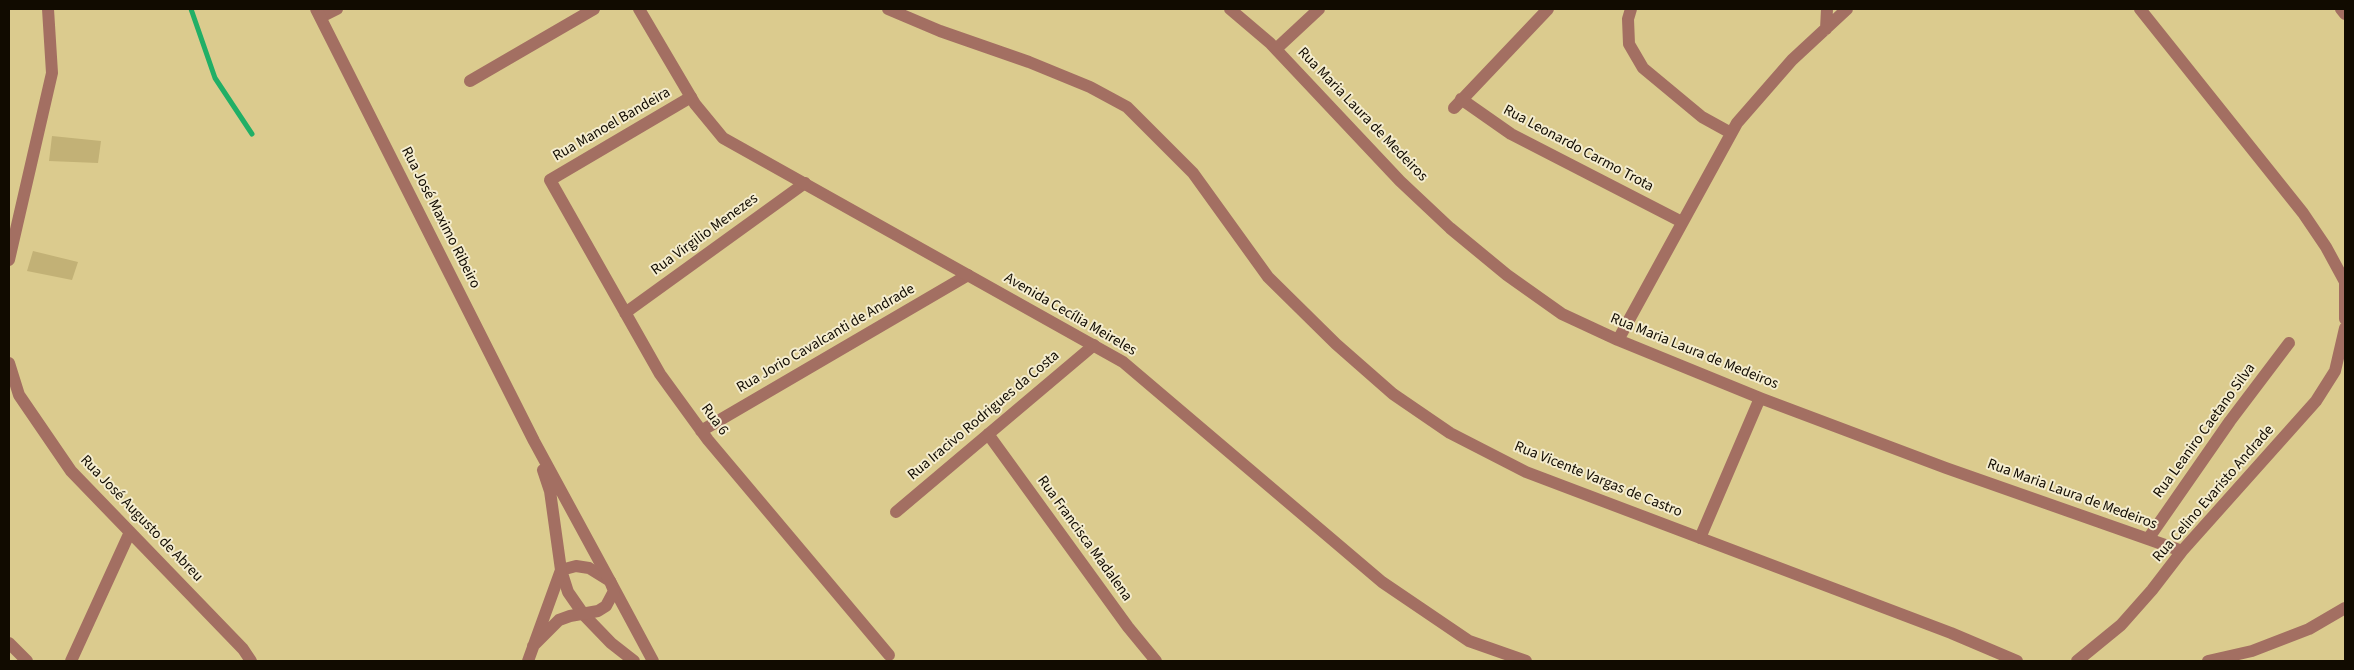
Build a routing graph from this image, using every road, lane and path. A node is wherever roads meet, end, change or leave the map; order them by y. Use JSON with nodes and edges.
{"nodes":[{"id":1,"x":48,"y":9,"type":"edge"},
{"id":2,"x":337,"y":9,"type":"edge"},
{"id":3,"x":594,"y":9,"type":"edge"},
{"id":4,"x":639,"y":9,"type":"edge"},
{"id":5,"x":888,"y":9,"type":"edge"},
{"id":6,"x":1230,"y":9,"type":"edge"},
{"id":7,"x":1319,"y":9,"type":"edge"},
{"id":8,"x":1548,"y":9,"type":"edge"},
{"id":9,"x":1631,"y":9,"type":"edge"},
{"id":10,"x":1826,"y":9,"type":"edge"},
{"id":11,"x":1847,"y":9,"type":"edge"},
{"id":12,"x":2140,"y":9,"type":"edge"},
{"id":13,"x":2342,"y":9,"type":"edge"},
{"id":14,"x":319,"y":13,"type":"edge"},
{"id":15,"x":2345,"y":14,"type":"edge"},
{"id":16,"x":1826,"y":29,"type":"junction"},
{"id":17,"x":1276,"y":49,"type":"junction"},
{"id":18,"x":470,"y":81,"type":"dead end"},
{"id":19,"x":691,"y":97,"type":"junction"},
{"id":20,"x":1732,"y":133,"type":"junction"},
{"id":21,"x":550,"y":180,"type":"joint"},
{"id":22,"x":805,"y":183,"type":"junction"},
{"id":23,"x":1682,"y":222,"type":"junction"},
{"id":24,"x":9,"y":260,"type":"edge"},
{"id":25,"x":968,"y":275,"type":"junction"},
{"id":26,"x":625,"y":313,"type":"junction"},
{"id":27,"x":2345,"y":319,"type":"edge"},
{"id":28,"x":2345,"y":328,"type":"edge"},
{"id":29,"x":1618,"y":340,"type":"junction"},
{"id":30,"x":2289,"y":343,"type":"dead end"},
{"id":31,"x":1094,"y":345,"type":"junction"},
{"id":32,"x":9,"y":363,"type":"edge"},
{"id":33,"x":1760,"y":398,"type":"junction"},
{"id":34,"x":701,"y":431,"type":"junction"},
{"id":35,"x":988,"y":434,"type":"junction"},
{"id":36,"x":534,"y":441,"type":"junction"},
{"id":37,"x":896,"y":512,"type":"dead end"},
{"id":38,"x":130,"y":532,"type":"junction"},
{"id":39,"x":1700,"y":538,"type":"junction"},
{"id":40,"x":2148,"y":539,"type":"junction"},
{"id":41,"x":2182,"y":551,"type":"junction"},
{"id":42,"x":561,"y":570,"type":"junction"},
{"id":43,"x":610,"y":581,"type":"junction"},
{"id":44,"x":2345,"y":608,"type":"edge"},
{"id":45,"x":584,"y":615,"type":"junction"},
{"id":46,"x":9,"y":643,"type":"edge"},
{"id":47,"x":533,"y":646,"type":"junction"},
{"id":48,"x":889,"y":655,"type":"dead end"},
{"id":49,"x":27,"y":661,"type":"edge"},
{"id":50,"x":71,"y":661,"type":"edge"},
{"id":51,"x":251,"y":661,"type":"edge"},
{"id":52,"x":528,"y":661,"type":"edge"},
{"id":53,"x":634,"y":661,"type":"edge"},
{"id":54,"x":654,"y":661,"type":"edge"},
{"id":55,"x":1156,"y":661,"type":"edge"},
{"id":56,"x":1526,"y":661,"type":"edge"},
{"id":57,"x":2017,"y":661,"type":"edge"},
{"id":58,"x":2077,"y":661,"type":"edge"},
{"id":59,"x":2208,"y":661,"type":"edge"}],
"edges":[{"from":1,"to":24,"type":"street"},
{"from":2,"to":14,"type":"street"},
{"from":3,"to":18,"type":"street"},
{"from":4,"to":19,"type":"street","name":"Avenida Cecília Meireles"},
{"from":5,"to":39,"type":"street","name":"Rua Vicente Vargas de Castro"},
{"from":6,"to":17,"type":"street","name":"Rua Maria Laura de Medeiros"},
{"from":7,"to":17,"type":"street"},
{"from":8,"to":23,"type":"street","name":"Rua Leonardo Carmo Trota"},
{"from":9,"to":20,"type":"street"},
{"from":10,"to":16,"type":"street"},
{"from":11,"to":16,"type":"street"},
{"from":12,"to":27,"type":"street"},
{"from":13,"to":15,"type":"street"},
{"from":14,"to":36,"type":"street","name":"Rua José Maximo Ribeiro"},
{"from":16,"to":20,"type":"street"},
{"from":17,"to":29,"type":"street","name":"Rua Maria Laura de Medeiros"},
{"from":19,"to":21,"type":"street","name":"Rua Manoel Bandeira"},
{"from":19,"to":22,"type":"street","name":"Avenida Cecília Meireles"},
{"from":20,"to":23,"type":"street"},
{"from":21,"to":26,"type":"street","name":"Rua 6"},
{"from":22,"to":25,"type":"street","name":"Avenida Cecília Meireles"},
{"from":22,"to":26,"type":"street","name":"Rua Virgilio Menezes"},
{"from":23,"to":29,"type":"street"},
{"from":25,"to":31,"type":"street","name":"Avenida Cecília Meireles"},
{"from":25,"to":34,"type":"street","name":"Rua Jorio Cavalcanti de Andrade"},
{"from":26,"to":34,"type":"street","name":"Rua 6"},
{"from":28,"to":41,"type":"street","name":"Rua Celino Evaristo Andrade"},
{"from":29,"to":33,"type":"street","name":"Rua Maria Laura de Medeiros"},
{"from":30,"to":40,"type":"street","name":"Rua Leaniro Caetano Silva"},
{"from":31,"to":35,"type":"street","name":"Rua Iracivo Rodrigues da Costa"},
{"from":31,"to":56,"type":"street","name":"Avenida Cecília Meireles"},
{"from":32,"to":38,"type":"street","name":"Rua José Augusto de Abreu"},
{"from":33,"to":39,"type":"street"},
{"from":33,"to":40,"type":"street","name":"Rua Maria Laura de Medeiros"},
{"from":34,"to":48,"type":"street","name":"Rua 6"},
{"from":35,"to":37,"type":"street","name":"Rua Iracivo Rodrigues da Costa"},
{"from":35,"to":55,"type":"street","name":"Rua Francisca Madalena"},
{"from":36,"to":42,"type":"street","name":"Rua José Maximo Ribeiro"},
{"from":36,"to":43,"type":"street","name":"Rua José Maximo Ribeiro"},
{"from":38,"to":50,"type":"street"},
{"from":38,"to":51,"type":"street","name":"Rua José Augusto de Abreu"},
{"from":39,"to":57,"type":"street","name":"Rua Vicente Vargas de Castro"},
{"from":40,"to":41,"type":"street","name":"Rua Maria Laura de Medeiros"},
{"from":41,"to":58,"type":"street","name":"Rua Celino Evaristo Andrade"},
{"from":42,"to":43,"type":"street"},
{"from":42,"to":45,"type":"street"},
{"from":42,"to":47,"type":"street","name":"Rua José Maximo Ribeiro"},
{"from":43,"to":45,"type":"street","name":"Rua José Maximo Ribeiro"},
{"from":43,"to":54,"type":"street"},
{"from":44,"to":59,"type":"street"},
{"from":45,"to":47,"type":"street","name":"Rua José Maximo Ribeiro"},
{"from":45,"to":53,"type":"street"},
{"from":46,"to":49,"type":"street"},
{"from":47,"to":52,"type":"street","name":"Rua José Maximo Ribeiro"}]}
